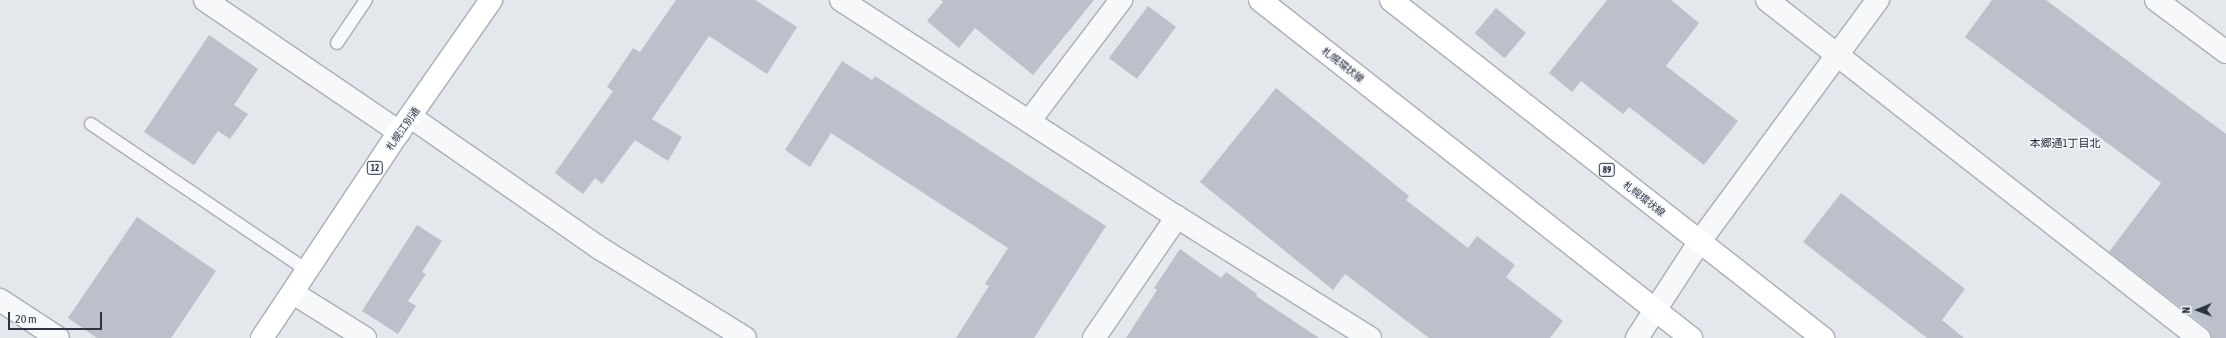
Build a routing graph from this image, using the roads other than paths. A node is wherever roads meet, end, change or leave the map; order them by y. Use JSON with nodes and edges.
{"nodes":[{"id":1,"x":205,"y":0,"type":"edge"},
{"id":2,"x":366,"y":0,"type":"edge"},
{"id":3,"x":491,"y":0,"type":"edge"},
{"id":4,"x":841,"y":0,"type":"edge"},
{"id":5,"x":1120,"y":0,"type":"edge"},
{"id":6,"x":1260,"y":0,"type":"edge"},
{"id":7,"x":1391,"y":0,"type":"edge"},
{"id":8,"x":1767,"y":0,"type":"edge"},
{"id":9,"x":1878,"y":0,"type":"edge"},
{"id":10,"x":2156,"y":0,"type":"edge"},
{"id":11,"x":337,"y":43,"type":"dead end"},
{"id":12,"x":2226,"y":52,"type":"edge"},
{"id":13,"x":1839,"y":54,"type":"junction"},
{"id":14,"x":1030,"y":120,"type":"junction"},
{"id":15,"x":91,"y":124,"type":"dead end"},
{"id":16,"x":405,"y":124,"type":"junction"},
{"id":17,"x":1177,"y":217,"type":"junction"},
{"id":18,"x":1700,"y":241,"type":"junction"},
{"id":19,"x":307,"y":270,"type":"junction"},
{"id":20,"x":293,"y":293,"type":"junction"},
{"id":21,"x":0,"y":300,"type":"edge"},
{"id":22,"x":1655,"y":309,"type":"junction"},
{"id":23,"x":1347,"y":332,"type":"edge"},
{"id":24,"x":58,"y":338,"type":"edge"},
{"id":25,"x":262,"y":338,"type":"edge"},
{"id":26,"x":365,"y":338,"type":"edge"},
{"id":27,"x":745,"y":338,"type":"edge"},
{"id":28,"x":1094,"y":338,"type":"edge"},
{"id":29,"x":1370,"y":338,"type":"edge"},
{"id":30,"x":1637,"y":338,"type":"edge"},
{"id":31,"x":1691,"y":338,"type":"edge"},
{"id":32,"x":1823,"y":338,"type":"edge"},
{"id":33,"x":2199,"y":338,"type":"edge"}],
"edges":[{"from":1,"to":16,"type":"street"},
{"from":2,"to":11,"type":"lane"},
{"from":3,"to":16,"type":"main road","name":"札幌江別通","number":"12"},
{"from":4,"to":14,"type":"street"},
{"from":5,"to":14,"type":"street"},
{"from":6,"to":22,"type":"main road","name":"札幌環状線"},
{"from":7,"to":18,"type":"main road","name":"札幌環状線","number":"89"},
{"from":8,"to":13,"type":"street"},
{"from":9,"to":13,"type":"street"},
{"from":10,"to":12,"type":"street"},
{"from":13,"to":18,"type":"street"},
{"from":13,"to":33,"type":"street"},
{"from":14,"to":17,"type":"street"},
{"from":15,"to":19,"type":"lane"},
{"from":16,"to":19,"type":"main road","name":"札幌江別通","number":"12"},
{"from":16,"to":27,"type":"street"},
{"from":17,"to":23,"type":"street"},
{"from":17,"to":28,"type":"street"},
{"from":18,"to":22,"type":"street"},
{"from":18,"to":32,"type":"main road","name":"札幌環状線","number":"89"},
{"from":19,"to":20,"type":"main road","name":"札幌江別通","number":"12"},
{"from":20,"to":25,"type":"main road","name":"札幌江別通","number":"12"},
{"from":20,"to":26,"type":"street"},
{"from":21,"to":24,"type":"street"},
{"from":22,"to":30,"type":"street"},
{"from":22,"to":31,"type":"main road","name":"札幌環状線"},
{"from":23,"to":29,"type":"street"}]}
